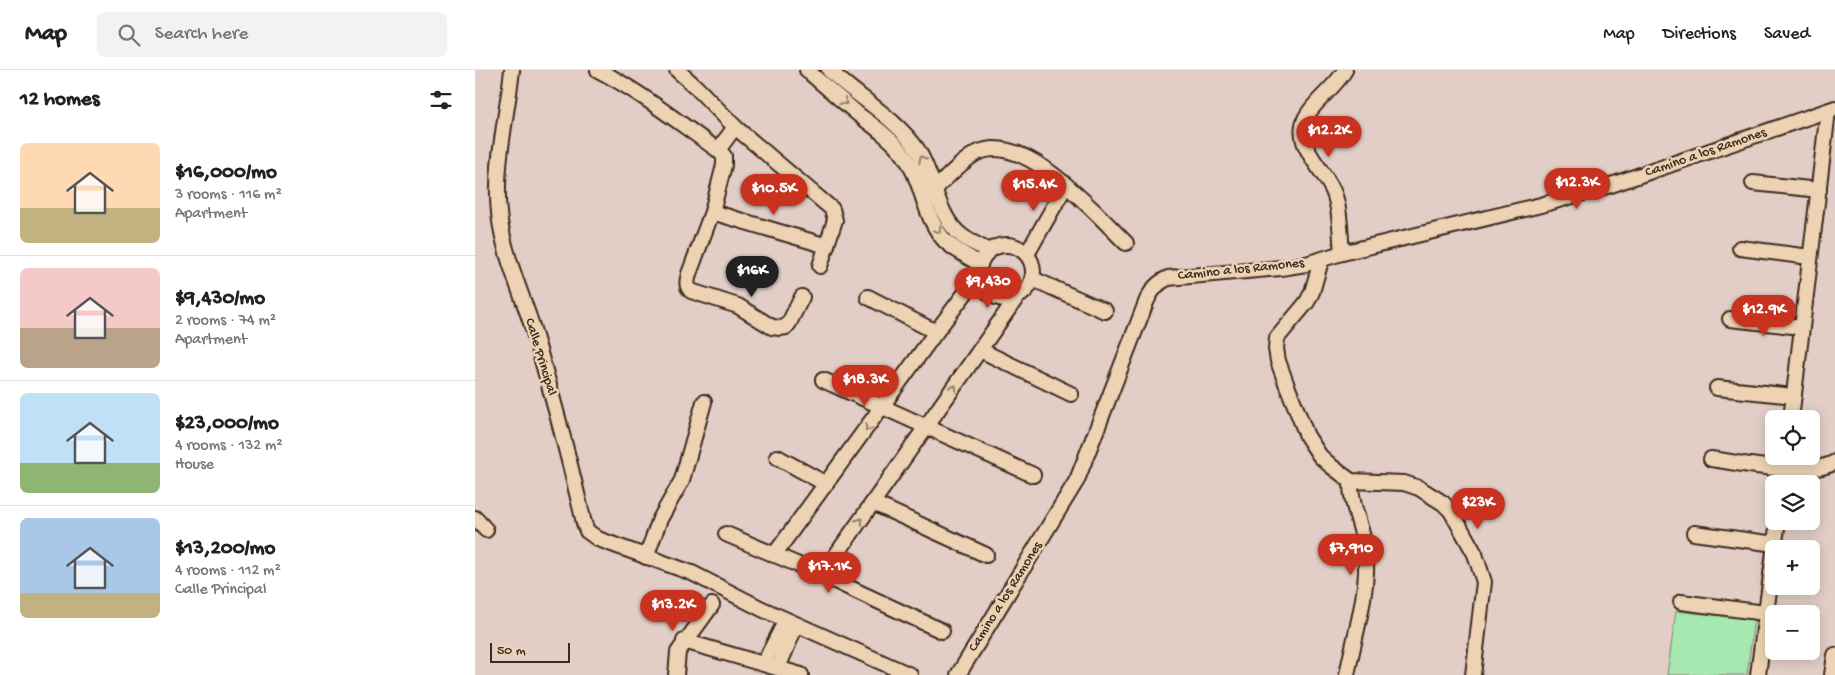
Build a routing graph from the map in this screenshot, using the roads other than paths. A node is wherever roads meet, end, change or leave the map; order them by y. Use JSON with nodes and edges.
{"nodes":[{"id":1,"x":512,"y":70,"type":"edge"},
{"id":2,"x":599,"y":70,"type":"edge"},
{"id":3,"x":677,"y":70,"type":"edge"},
{"id":4,"x":807,"y":70,"type":"edge"},
{"id":5,"x":829,"y":70,"type":"edge"},
{"id":6,"x":1345,"y":70,"type":"edge"},
{"id":7,"x":1831,"y":110,"type":"edge"},
{"id":8,"x":735,"y":127,"type":"junction"},
{"id":9,"x":718,"y":150,"type":"junction"},
{"id":10,"x":1753,"y":184,"type":"dead end"},
{"id":11,"x":1066,"y":185,"type":"junction"},
{"id":12,"x":936,"y":189,"type":"junction"},
{"id":13,"x":1819,"y":190,"type":"junction"},
{"id":14,"x":924,"y":200,"type":"junction"},
{"id":15,"x":712,"y":212,"type":"junction"},
{"id":16,"x":1126,"y":243,"type":"dead end"},
{"id":17,"x":827,"y":246,"type":"junction"},
{"id":18,"x":1741,"y":248,"type":"dead end"},
{"id":19,"x":989,"y":251,"type":"junction"},
{"id":20,"x":1341,"y":253,"type":"junction"},
{"id":21,"x":1027,"y":254,"type":"junction"},
{"id":22,"x":1810,"y":258,"type":"junction"},
{"id":23,"x":1321,"y":260,"type":"junction"},
{"id":24,"x":820,"y":266,"type":"dead end"},
{"id":25,"x":980,"y":270,"type":"junction"},
{"id":26,"x":1033,"y":279,"type":"junction"},
{"id":27,"x":1017,"y":296,"type":"junction"},
{"id":28,"x":802,"y":297,"type":"dead end"},
{"id":29,"x":868,"y":297,"type":"dead end"},
{"id":30,"x":1105,"y":311,"type":"dead end"},
{"id":31,"x":1730,"y":319,"type":"dead end"},
{"id":32,"x":1801,"y":326,"type":"junction"},
{"id":33,"x":936,"y":332,"type":"junction"},
{"id":34,"x":980,"y":350,"type":"junction"},
{"id":35,"x":823,"y":380,"type":"dead end"},
{"id":36,"x":1717,"y":388,"type":"dead end"},
{"id":37,"x":1071,"y":394,"type":"dead end"},
{"id":38,"x":1794,"y":396,"type":"junction"},
{"id":39,"x":704,"y":402,"type":"dead end"},
{"id":40,"x":883,"y":407,"type":"junction"},
{"id":41,"x":1792,"y":410,"type":"edge"},
{"id":42,"x":927,"y":427,"type":"junction"},
{"id":43,"x":777,"y":457,"type":"dead end"},
{"id":44,"x":1711,"y":459,"type":"dead end"},
{"id":45,"x":1765,"y":461,"type":"edge"},
{"id":46,"x":1835,"y":462,"type":"edge"},
{"id":47,"x":1804,"y":465,"type":"edge"},
{"id":48,"x":1033,"y":475,"type":"dead end"},
{"id":49,"x":1351,"y":481,"type":"junction"},
{"id":50,"x":827,"y":484,"type":"junction"},
{"id":51,"x":873,"y":503,"type":"junction"},
{"id":52,"x":475,"y":518,"type":"edge"},
{"id":53,"x":486,"y":530,"type":"dead end"},
{"id":54,"x":1694,"y":533,"type":"dead end"},
{"id":55,"x":726,"y":534,"type":"dead end"},
{"id":56,"x":1765,"y":546,"type":"edge"},
{"id":57,"x":774,"y":555,"type":"junction"},
{"id":58,"x":986,"y":555,"type":"dead end"},
{"id":59,"x":646,"y":557,"type":"junction"},
{"id":60,"x":822,"y":575,"type":"junction"},
{"id":61,"x":1681,"y":602,"type":"dead end"},
{"id":62,"x":712,"y":605,"type":"dead end"},
{"id":63,"x":1765,"y":613,"type":"joint"},
{"id":64,"x":791,"y":622,"type":"junction"},
{"id":65,"x":942,"y":631,"type":"dead end"},
{"id":66,"x":684,"y":641,"type":"junction"},
{"id":67,"x":1835,"y":655,"type":"edge"},
{"id":68,"x":764,"y":663,"type":"junction"},
{"id":69,"x":778,"y":668,"type":"junction"},
{"id":70,"x":676,"y":675,"type":"edge"},
{"id":71,"x":801,"y":675,"type":"edge"},
{"id":72,"x":910,"y":675,"type":"edge"},
{"id":73,"x":958,"y":675,"type":"edge"},
{"id":74,"x":1347,"y":675,"type":"edge"},
{"id":75,"x":1473,"y":675,"type":"edge"},
{"id":76,"x":1758,"y":675,"type":"edge"},
{"id":77,"x":1832,"y":675,"type":"edge"}],
"edges":[{"from":1,"to":59,"type":"street","name":"Calle Principal"},
{"from":2,"to":9,"type":"street"},
{"from":3,"to":8,"type":"street"},
{"from":4,"to":14,"type":"street","one_way":true},
{"from":12,"to":5,"type":"street","one_way":true},
{"from":6,"to":20,"type":"street"},
{"from":7,"to":13,"type":"street"},
{"from":7,"to":20,"type":"street","name":"Camino a los Ramones"},
{"from":8,"to":9,"type":"street"},
{"from":8,"to":17,"type":"street"},
{"from":9,"to":15,"type":"street"},
{"from":10,"to":13,"type":"street"},
{"from":11,"to":12,"type":"street"},
{"from":11,"to":16,"type":"street"},
{"from":11,"to":21,"type":"street"},
{"from":12,"to":14,"type":"street"},
{"from":12,"to":19,"type":"street"},
{"from":13,"to":22,"type":"street"},
{"from":14,"to":25,"type":"street","one_way":true},
{"from":15,"to":17,"type":"street"},
{"from":15,"to":28,"type":"street"},
{"from":17,"to":24,"type":"street"},
{"from":18,"to":22,"type":"street"},
{"from":19,"to":21,"type":"street"},
{"from":19,"to":25,"type":"street"},
{"from":20,"to":23,"type":"street","name":"Camino a los Ramones"},
{"from":21,"to":26,"type":"street"},
{"from":22,"to":32,"type":"street"},
{"from":23,"to":49,"type":"street"},
{"from":23,"to":73,"type":"street","name":"Camino a los Ramones"},
{"from":25,"to":27,"type":"street"},
{"from":25,"to":33,"type":"street"},
{"from":26,"to":27,"type":"street"},
{"from":26,"to":30,"type":"street"},
{"from":27,"to":34,"type":"street"},
{"from":29,"to":33,"type":"street"},
{"from":31,"to":32,"type":"street"},
{"from":32,"to":38,"type":"street"},
{"from":33,"to":40,"type":"street"},
{"from":34,"to":37,"type":"street"},
{"from":42,"to":34,"type":"street","one_way":true},
{"from":35,"to":40,"type":"street"},
{"from":36,"to":38,"type":"street"},
{"from":38,"to":41,"type":"street"},
{"from":39,"to":59,"type":"street"},
{"from":40,"to":42,"type":"street"},
{"from":40,"to":50,"type":"street","one_way":true},
{"from":42,"to":48,"type":"street"},
{"from":42,"to":51,"type":"street"},
{"from":43,"to":50,"type":"street"},
{"from":44,"to":45,"type":"street"},
{"from":46,"to":47,"type":"street"},
{"from":49,"to":74,"type":"street"},
{"from":49,"to":75,"type":"street"},
{"from":50,"to":57,"type":"street"},
{"from":51,"to":58,"type":"street"},
{"from":60,"to":51,"type":"street","one_way":true},
{"from":52,"to":53,"type":"street"},
{"from":54,"to":56,"type":"street"},
{"from":55,"to":57,"type":"street"},
{"from":57,"to":60,"type":"street"},
{"from":59,"to":64,"type":"street","name":"Calle Principal"},
{"from":60,"to":65,"type":"street"},
{"from":61,"to":63,"type":"street"},
{"from":62,"to":66,"type":"street"},
{"from":63,"to":76,"type":"street"},
{"from":64,"to":68,"type":"street"},
{"from":64,"to":69,"type":"street"},
{"from":64,"to":72,"type":"street","name":"Calle Principal"},
{"from":66,"to":68,"type":"street"},
{"from":66,"to":70,"type":"street"},
{"from":67,"to":77,"type":"street"},
{"from":68,"to":69,"type":"street"},
{"from":69,"to":71,"type":"street"}]}
